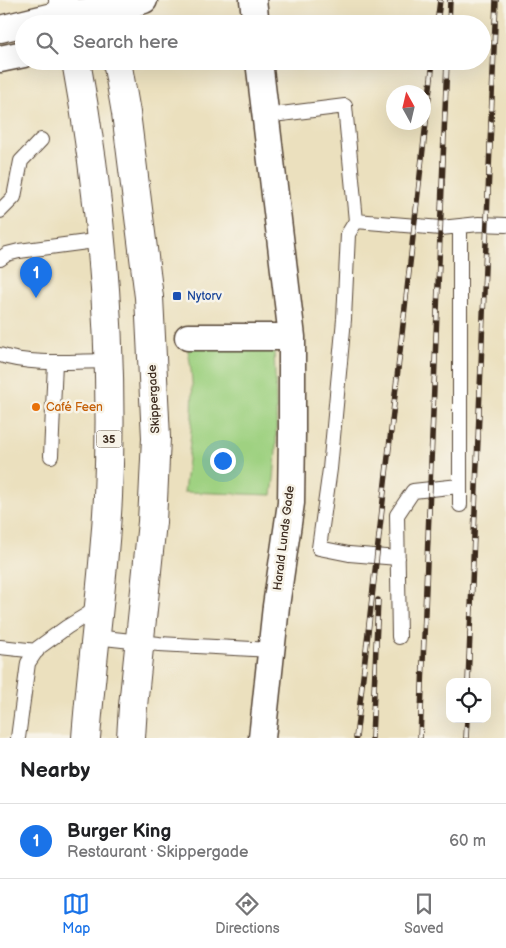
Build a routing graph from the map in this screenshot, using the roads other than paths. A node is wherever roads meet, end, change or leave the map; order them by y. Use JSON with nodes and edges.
{"nodes":[{"id":1,"x":144,"y":0,"type":"edge"},
{"id":2,"x":253,"y":0,"type":"edge"},
{"id":3,"x":66,"y":12,"type":"edge"},
{"id":4,"x":104,"y":15,"type":"edge"},
{"id":5,"x":255,"y":15,"type":"edge"},
{"id":6,"x":15,"y":25,"type":"edge"},
{"id":7,"x":0,"y":29,"type":"edge"},
{"id":8,"x":15,"y":56,"type":"edge"},
{"id":9,"x":0,"y":58,"type":"edge"},
{"id":10,"x":78,"y":70,"type":"edge"},
{"id":11,"x":119,"y":70,"type":"edge"},
{"id":12,"x":260,"y":70,"type":"edge"},
{"id":13,"x":265,"y":116,"type":"junction"},
{"id":14,"x":41,"y":140,"type":"dead end"},
{"id":15,"x":0,"y":212,"type":"edge"},
{"id":16,"x":356,"y":221,"type":"junction"},
{"id":17,"x":506,"y":225,"type":"edge"},
{"id":18,"x":460,"y":226,"type":"junction"},
{"id":19,"x":102,"y":240,"type":"junction"},
{"id":20,"x":0,"y":259,"type":"edge"},
{"id":21,"x":188,"y":337,"type":"dead end"},
{"id":22,"x":292,"y":337,"type":"junction"},
{"id":23,"x":0,"y":355,"type":"edge"},
{"id":24,"x":109,"y":361,"type":"junction"},
{"id":25,"x":55,"y":362,"type":"junction"},
{"id":26,"x":51,"y":456,"type":"dead end"},
{"id":27,"x":459,"y":486,"type":"junction"},
{"id":28,"x":460,"y":505,"type":"dead end"},
{"id":29,"x":398,"y":558,"type":"junction"},
{"id":30,"x":98,"y":608,"type":"junction"},
{"id":31,"x":95,"y":637,"type":"junction"},
{"id":32,"x":399,"y":637,"type":"dead end"},
{"id":33,"x":140,"y":642,"type":"junction"},
{"id":34,"x":0,"y":647,"type":"edge"},
{"id":35,"x":36,"y":650,"type":"junction"},
{"id":36,"x":273,"y":650,"type":"junction"},
{"id":37,"x":18,"y":738,"type":"edge"},
{"id":38,"x":86,"y":738,"type":"edge"},
{"id":39,"x":131,"y":738,"type":"edge"},
{"id":40,"x":262,"y":738,"type":"edge"}],
"edges":[{"from":1,"to":4,"type":"street"},
{"from":2,"to":5,"type":"street"},
{"from":3,"to":4,"type":"street"},
{"from":6,"to":7,"type":"street"},
{"from":8,"to":9,"type":"street"},
{"from":10,"to":19,"type":"main road","number":"35"},
{"from":11,"to":33,"type":"main road","name":"Skippergade"},
{"from":12,"to":13,"type":"street","name":"Harald Lunds Gade"},
{"from":13,"to":16,"type":"lane"},
{"from":13,"to":22,"type":"street","name":"Harald Lunds Gade"},
{"from":14,"to":15,"type":"lane"},
{"from":16,"to":18,"type":"lane"},
{"from":16,"to":29,"type":"lane"},
{"from":17,"to":18,"type":"lane"},
{"from":18,"to":27,"type":"lane"},
{"from":19,"to":20,"type":"lane"},
{"from":19,"to":24,"type":"main road","number":"35"},
{"from":21,"to":22,"type":"street"},
{"from":22,"to":36,"type":"street","name":"Harald Lunds Gade"},
{"from":23,"to":25,"type":"lane"},
{"from":24,"to":25,"type":"lane"},
{"from":24,"to":30,"type":"main road","number":"35"},
{"from":25,"to":26,"type":"lane"},
{"from":27,"to":28,"type":"lane"},
{"from":27,"to":29,"type":"lane"},
{"from":29,"to":32,"type":"lane"},
{"from":30,"to":31,"type":"main road","number":"35"},
{"from":30,"to":35,"type":"lane"},
{"from":31,"to":33,"type":"lane"},
{"from":31,"to":38,"type":"main road","number":"35"},
{"from":33,"to":36,"type":"lane"},
{"from":33,"to":39,"type":"main road","name":"Skippergade"},
{"from":34,"to":35,"type":"lane"},
{"from":35,"to":37,"type":"lane"},
{"from":36,"to":40,"type":"street","name":"Harald Lunds Gade"}]}
